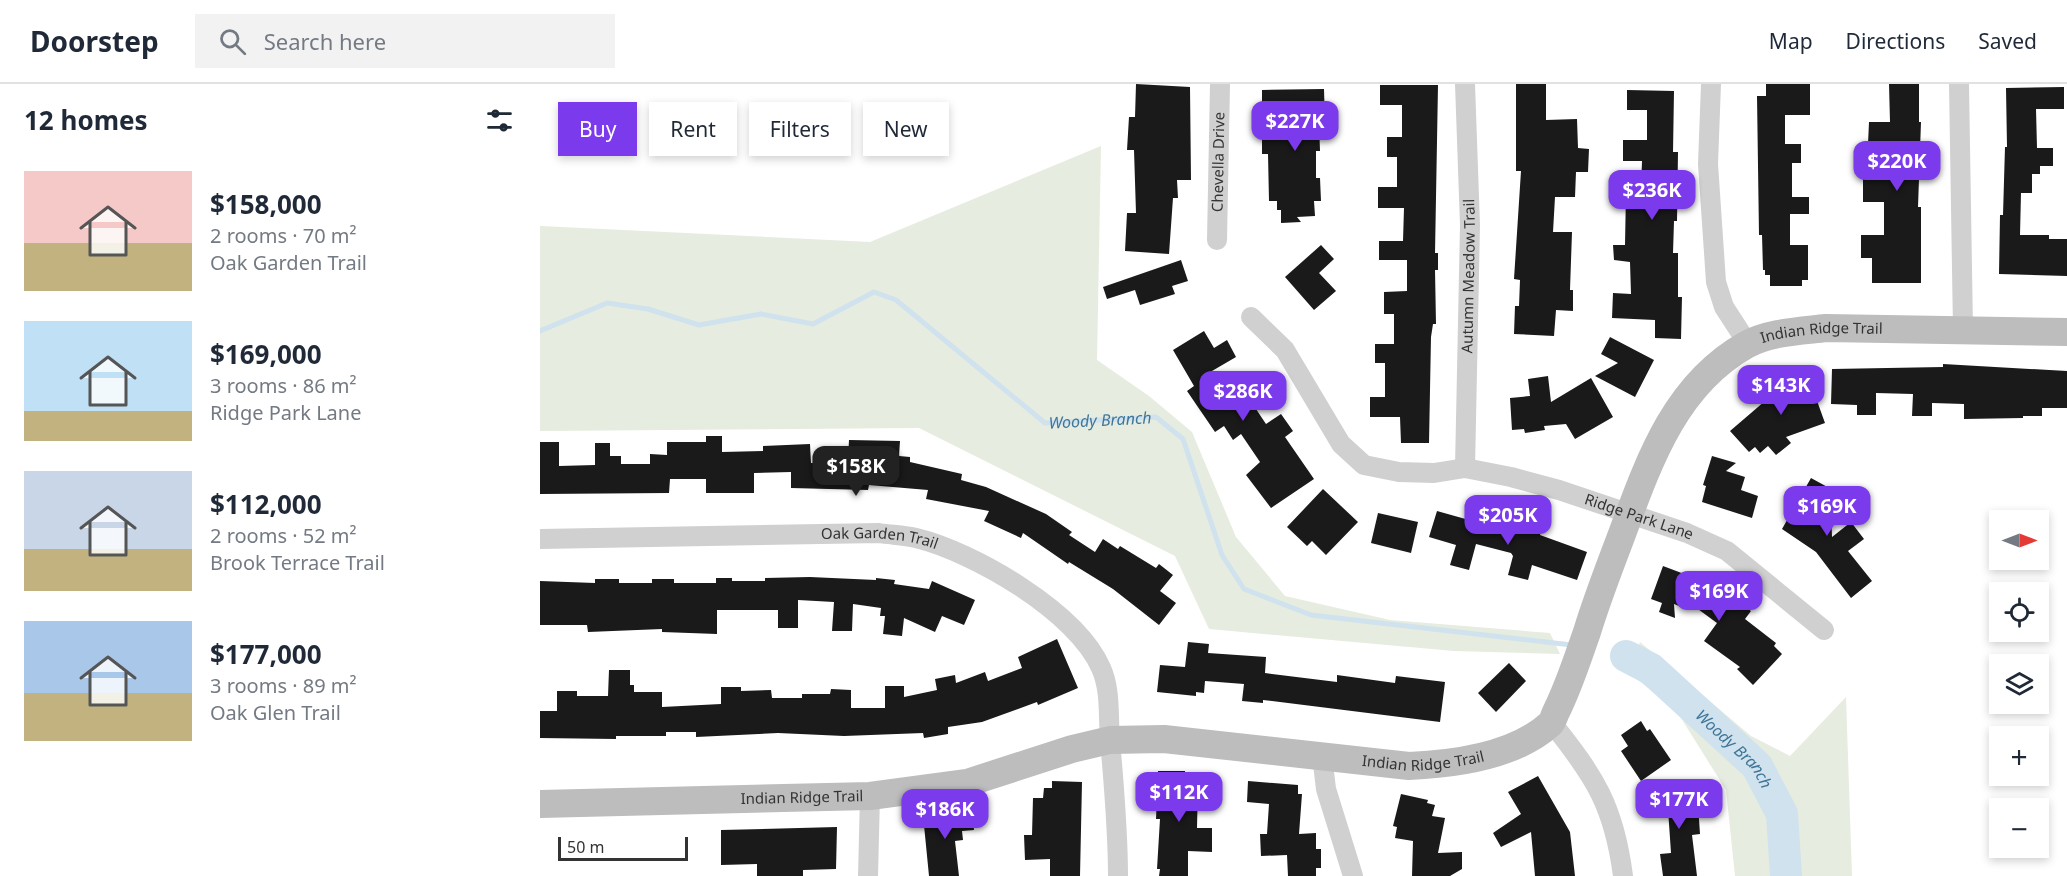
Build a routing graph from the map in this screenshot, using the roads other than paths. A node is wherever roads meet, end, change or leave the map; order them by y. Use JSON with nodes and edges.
{"nodes":[{"id":1,"x":1220,"y":84,"type":"edge"},
{"id":2,"x":1465,"y":84,"type":"edge"},
{"id":3,"x":1711,"y":84,"type":"edge"},
{"id":4,"x":1959,"y":84,"type":"edge"},
{"id":5,"x":1217,"y":240,"type":"dead end"},
{"id":6,"x":1251,"y":317,"type":"dead end"},
{"id":7,"x":1963,"y":330,"type":"junction"},
{"id":8,"x":2067,"y":332,"type":"edge"},
{"id":9,"x":1748,"y":344,"type":"junction"},
{"id":10,"x":1465,"y":468,"type":"junction"},
{"id":11,"x":1630,"y":513,"type":"junction"},
{"id":12,"x":540,"y":539,"type":"edge"},
{"id":13,"x":1824,"y":630,"type":"dead end"},
{"id":14,"x":1552,"y":723,"type":"junction"},
{"id":15,"x":1110,"y":740,"type":"junction"},
{"id":16,"x":1322,"y":755,"type":"junction"},
{"id":17,"x":870,"y":796,"type":"junction"},
{"id":18,"x":540,"y":804,"type":"edge"},
{"id":19,"x":868,"y":876,"type":"edge"},
{"id":20,"x":1118,"y":876,"type":"edge"},
{"id":21,"x":1353,"y":876,"type":"edge"},
{"id":22,"x":1623,"y":876,"type":"edge"}],
"edges":[{"from":1,"to":5,"type":"street","name":"Chevella Drive"},
{"from":2,"to":10,"type":"street","name":"Autumn Meadow Trail"},
{"from":3,"to":9,"type":"street"},
{"from":4,"to":7,"type":"street"},
{"from":6,"to":10,"type":"street","name":"Ridge Park Lane"},
{"from":7,"to":8,"type":"street","name":"Indian Ridge Trail"},
{"from":7,"to":9,"type":"street","name":"Indian Ridge Trail"},
{"from":9,"to":11,"type":"street","name":"Indian Ridge Trail"},
{"from":10,"to":11,"type":"street","name":"Ridge Park Lane"},
{"from":11,"to":13,"type":"street","name":"Ridge Park Lane"},
{"from":11,"to":14,"type":"street","name":"Indian Ridge Trail"},
{"from":12,"to":15,"type":"street","name":"Oak Garden Trail"},
{"from":14,"to":16,"type":"street","name":"Indian Ridge Trail"},
{"from":14,"to":22,"type":"street"},
{"from":15,"to":16,"type":"street","name":"Indian Ridge Trail"},
{"from":15,"to":17,"type":"street","name":"Indian Ridge Trail"},
{"from":15,"to":20,"type":"street","name":"Oak Garden Trail"},
{"from":16,"to":21,"type":"street"},
{"from":17,"to":18,"type":"street","name":"Indian Ridge Trail"},
{"from":17,"to":19,"type":"street"}]}
